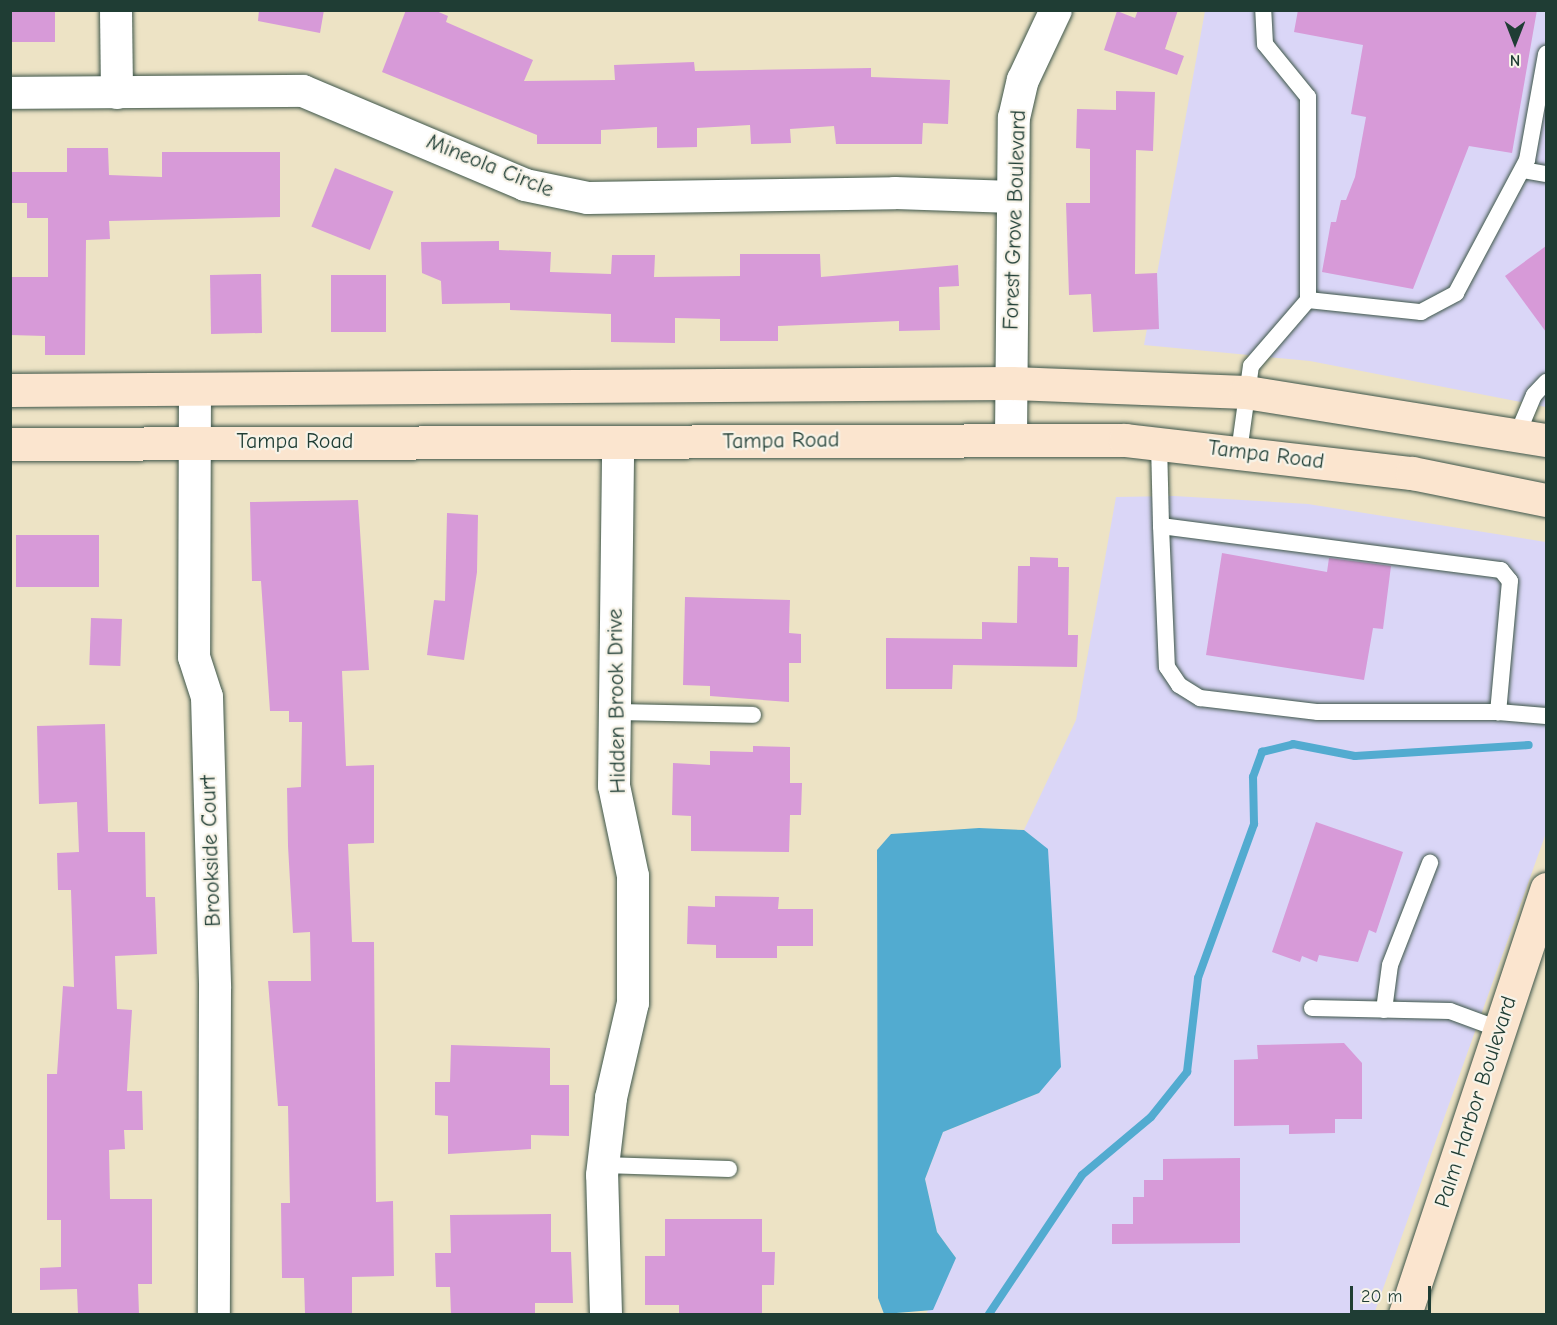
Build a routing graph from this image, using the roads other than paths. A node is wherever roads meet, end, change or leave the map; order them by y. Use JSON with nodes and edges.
{"nodes":[{"id":1,"x":116,"y":10,"type":"edge"},
{"id":2,"x":1056,"y":10,"type":"edge"},
{"id":3,"x":1263,"y":10,"type":"edge"},
{"id":4,"x":1546,"y":54,"type":"edge"},
{"id":5,"x":10,"y":93,"type":"edge"},
{"id":6,"x":117,"y":93,"type":"junction"},
{"id":7,"x":1523,"y":170,"type":"junction"},
{"id":8,"x":1546,"y":174,"type":"edge"},
{"id":9,"x":1013,"y":197,"type":"junction"},
{"id":10,"x":1308,"y":300,"type":"junction"},
{"id":11,"x":1546,"y":381,"type":"edge"},
{"id":12,"x":1011,"y":383,"type":"junction"},
{"id":13,"x":195,"y":389,"type":"junction"},
{"id":14,"x":10,"y":390,"type":"edge"},
{"id":15,"x":1246,"y":392,"type":"junction"},
{"id":16,"x":1532,"y":438,"type":"edge"},
{"id":17,"x":1011,"y":439,"type":"junction"},
{"id":18,"x":197,"y":442,"type":"junction"},
{"id":19,"x":10,"y":444,"type":"edge"},
{"id":20,"x":618,"y":444,"type":"junction"},
{"id":21,"x":1159,"y":444,"type":"junction"},
{"id":22,"x":1239,"y":452,"type":"junction"},
{"id":23,"x":1546,"y":500,"type":"edge"},
{"id":24,"x":1161,"y":526,"type":"junction"},
{"id":25,"x":614,"y":712,"type":"junction"},
{"id":26,"x":1498,"y":712,"type":"junction"},
{"id":27,"x":753,"y":715,"type":"dead end"},
{"id":28,"x":1546,"y":716,"type":"edge"},
{"id":29,"x":1430,"y":863,"type":"dead end"},
{"id":30,"x":1546,"y":889,"type":"edge"},
{"id":31,"x":1312,"y":1008,"type":"dead end"},
{"id":32,"x":1384,"y":1010,"type":"junction"},
{"id":33,"x":1499,"y":1029,"type":"junction"},
{"id":34,"x":603,"y":1165,"type":"junction"},
{"id":35,"x":729,"y":1169,"type":"dead end"},
{"id":36,"x":214,"y":1314,"type":"edge"},
{"id":37,"x":606,"y":1314,"type":"edge"},
{"id":38,"x":1405,"y":1314,"type":"edge"}],
"edges":[{"from":1,"to":6,"type":"street"},
{"from":2,"to":9,"type":"street","name":"Forest Grove Boulevard"},
{"from":3,"to":10,"type":"lane"},
{"from":4,"to":7,"type":"lane"},
{"from":5,"to":6,"type":"street","name":"Mineola Circle"},
{"from":6,"to":9,"type":"street","name":"Mineola Circle"},
{"from":7,"to":8,"type":"lane"},
{"from":7,"to":10,"type":"lane"},
{"from":9,"to":12,"type":"street","name":"Forest Grove Boulevard"},
{"from":10,"to":15,"type":"lane"},
{"from":11,"to":16,"type":"lane"},
{"from":12,"to":13,"type":"main road"},
{"from":12,"to":15,"type":"main road"},
{"from":12,"to":17,"type":"street","name":"Forest Grove Boulevard"},
{"from":13,"to":14,"type":"main road"},
{"from":13,"to":18,"type":"street","name":"Brookside Court"},
{"from":15,"to":16,"type":"main road"},
{"from":15,"to":22,"type":"lane"},
{"from":17,"to":20,"type":"main road","name":"Tampa Road"},
{"from":17,"to":21,"type":"main road","name":"Tampa Road"},
{"from":18,"to":19,"type":"main road","name":"Tampa Road"},
{"from":18,"to":20,"type":"main road","name":"Tampa Road"},
{"from":18,"to":36,"type":"street","name":"Brookside Court"},
{"from":20,"to":25,"type":"street","name":"Hidden Brook Drive"},
{"from":21,"to":22,"type":"main road","name":"Tampa Road"},
{"from":21,"to":24,"type":"lane"},
{"from":22,"to":23,"type":"main road","name":"Tampa Road"},
{"from":24,"to":26,"type":"lane"},
{"from":24,"to":26,"type":"lane"},
{"from":25,"to":27,"type":"lane"},
{"from":25,"to":34,"type":"street","name":"Hidden Brook Drive"},
{"from":26,"to":28,"type":"lane"},
{"from":29,"to":32,"type":"lane"},
{"from":30,"to":33,"type":"main road","name":"Palm Harbor Boulevard"},
{"from":31,"to":32,"type":"lane"},
{"from":32,"to":33,"type":"lane"},
{"from":33,"to":38,"type":"main road","name":"Palm Harbor Boulevard"},
{"from":34,"to":35,"type":"lane"},
{"from":34,"to":37,"type":"street","name":"Hidden Brook Drive"}]}
